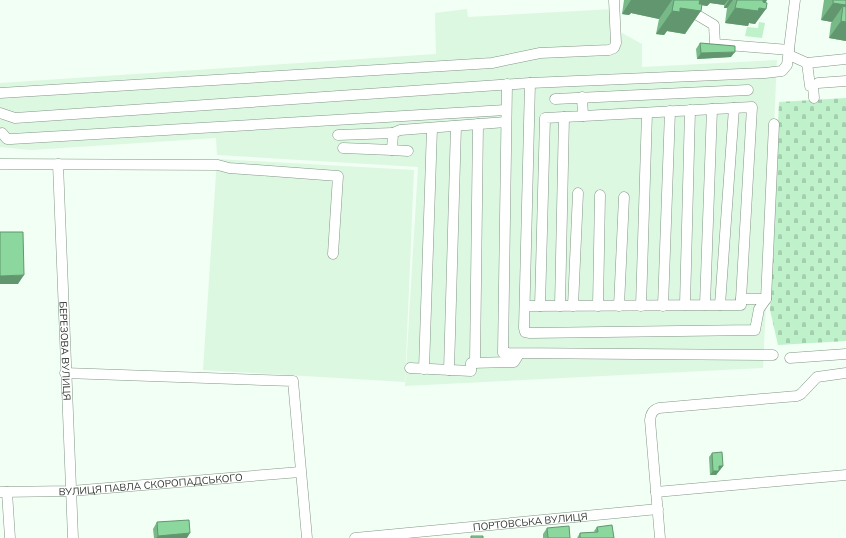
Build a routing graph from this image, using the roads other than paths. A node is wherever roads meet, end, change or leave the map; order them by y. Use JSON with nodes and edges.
{"nodes":[{"id":1,"x":614,"y":0,"type":"edge"},
{"id":2,"x":672,"y":0,"type":"edge"},
{"id":3,"x":795,"y":0,"type":"edge"},
{"id":4,"x":683,"y":3,"type":"edge"},
{"id":5,"x":788,"y":57,"type":"junction"},
{"id":6,"x":846,"y":59,"type":"edge"},
{"id":7,"x":808,"y":63,"type":"junction"},
{"id":8,"x":710,"y":76,"type":"junction"},
{"id":9,"x":846,"y":81,"type":"edge"},
{"id":10,"x":530,"y":83,"type":"junction"},
{"id":11,"x":818,"y":83,"type":"dead end"},
{"id":12,"x":507,"y":84,"type":"junction"},
{"id":13,"x":748,"y":90,"type":"dead end"},
{"id":14,"x":697,"y":92,"type":"junction"},
{"id":15,"x":711,"y":92,"type":"junction"},
{"id":16,"x":0,"y":93,"type":"edge"},
{"id":17,"x":582,"y":97,"type":"junction"},
{"id":18,"x":555,"y":98,"type":"dead end"},
{"id":19,"x":814,"y":98,"type":"dead end"},
{"id":20,"x":734,"y":108,"type":"junction"},
{"id":21,"x":712,"y":109,"type":"junction"},
{"id":22,"x":506,"y":110,"type":"junction"},
{"id":23,"x":694,"y":110,"type":"junction"},
{"id":24,"x":670,"y":111,"type":"junction"},
{"id":25,"x":648,"y":113,"type":"junction"},
{"id":26,"x":1,"y":114,"type":"edge"},
{"id":27,"x":583,"y":116,"type":"junction"},
{"id":28,"x":564,"y":117,"type":"junction"},
{"id":29,"x":506,"y":122,"type":"junction"},
{"id":30,"x":478,"y":124,"type":"junction"},
{"id":31,"x":774,"y":124,"type":"dead end"},
{"id":32,"x":456,"y":126,"type":"junction"},
{"id":33,"x":432,"y":128,"type":"junction"},
{"id":34,"x":1,"y":133,"type":"edge"},
{"id":35,"x":393,"y":133,"type":"junction"},
{"id":36,"x":338,"y":135,"type":"dead end"},
{"id":37,"x":343,"y":148,"type":"dead end"},
{"id":38,"x":392,"y":150,"type":"junction"},
{"id":39,"x":408,"y":151,"type":"dead end"},
{"id":40,"x":0,"y":164,"type":"edge"},
{"id":41,"x":58,"y":164,"type":"junction"},
{"id":42,"x":578,"y":193,"type":"dead end"},
{"id":43,"x":600,"y":195,"type":"dead end"},
{"id":44,"x":624,"y":197,"type":"dead end"},
{"id":45,"x":333,"y":254,"type":"dead end"},
{"id":46,"x":741,"y":299,"type":"junction"},
{"id":47,"x":766,"y":299,"type":"junction"},
{"id":48,"x":705,"y":305,"type":"junction"},
{"id":49,"x":720,"y":305,"type":"junction"},
{"id":50,"x":525,"y":306,"type":"junction"},
{"id":51,"x":540,"y":306,"type":"junction"},
{"id":52,"x":560,"y":306,"type":"junction"},
{"id":53,"x":573,"y":306,"type":"junction"},
{"id":54,"x":598,"y":306,"type":"junction"},
{"id":55,"x":619,"y":306,"type":"junction"},
{"id":56,"x":641,"y":306,"type":"junction"},
{"id":57,"x":663,"y":306,"type":"junction"},
{"id":58,"x":685,"y":306,"type":"junction"},
{"id":59,"x":519,"y":354,"type":"junction"},
{"id":60,"x":846,"y":354,"type":"edge"},
{"id":61,"x":772,"y":355,"type":"dead end"},
{"id":62,"x":790,"y":358,"type":"dead end"},
{"id":63,"x":475,"y":363,"type":"junction"},
{"id":64,"x":410,"y":368,"type":"dead end"},
{"id":65,"x":424,"y":369,"type":"junction"},
{"id":66,"x":449,"y":370,"type":"junction"},
{"id":67,"x":65,"y":373,"type":"junction"},
{"id":68,"x":846,"y":373,"type":"edge"},
{"id":69,"x":300,"y":472,"type":"junction"},
{"id":70,"x":846,"y":475,"type":"edge"},
{"id":71,"x":71,"y":491,"type":"junction"},
{"id":72,"x":4,"y":492,"type":"edge"},
{"id":73,"x":656,"y":492,"type":"junction"},
{"id":74,"x":658,"y":509,"type":"junction"},
{"id":75,"x":10,"y":538,"type":"edge"},
{"id":76,"x":73,"y":538,"type":"edge"},
{"id":77,"x":307,"y":538,"type":"edge"},
{"id":78,"x":355,"y":538,"type":"edge"},
{"id":79,"x":660,"y":538,"type":"edge"}],
"edges":[{"from":1,"to":16,"type":"street"},
{"from":2,"to":4,"type":"street"},
{"from":3,"to":5,"type":"street"},
{"from":4,"to":5,"type":"street"},
{"from":5,"to":7,"type":"street"},
{"from":5,"to":8,"type":"street"},
{"from":6,"to":7,"type":"street"},
{"from":7,"to":19,"type":"street"},
{"from":8,"to":10,"type":"street"},
{"from":8,"to":15,"type":"street"},
{"from":9,"to":11,"type":"street"},
{"from":10,"to":12,"type":"street"},
{"from":10,"to":50,"type":"street"},
{"from":12,"to":22,"type":"street"},
{"from":12,"to":26,"type":"street"},
{"from":13,"to":15,"type":"street"},
{"from":14,"to":15,"type":"street"},
{"from":14,"to":17,"type":"street"},
{"from":14,"to":23,"type":"street"},
{"from":17,"to":18,"type":"street"},
{"from":17,"to":27,"type":"street"},
{"from":20,"to":21,"type":"street"},
{"from":20,"to":46,"type":"street"},
{"from":20,"to":49,"type":"street"},
{"from":21,"to":23,"type":"street"},
{"from":21,"to":48,"type":"street"},
{"from":22,"to":29,"type":"street"},
{"from":22,"to":34,"type":"street"},
{"from":23,"to":24,"type":"street"},
{"from":23,"to":58,"type":"street"},
{"from":24,"to":25,"type":"street"},
{"from":24,"to":57,"type":"street"},
{"from":25,"to":27,"type":"street"},
{"from":25,"to":56,"type":"street"},
{"from":26,"to":34,"type":"street"},
{"from":27,"to":28,"type":"street"},
{"from":28,"to":51,"type":"street"},
{"from":28,"to":52,"type":"street"},
{"from":29,"to":30,"type":"street"},
{"from":29,"to":59,"type":"street"},
{"from":30,"to":32,"type":"street"},
{"from":30,"to":63,"type":"street"},
{"from":31,"to":47,"type":"street"},
{"from":32,"to":33,"type":"street"},
{"from":32,"to":66,"type":"street"},
{"from":33,"to":35,"type":"street"},
{"from":33,"to":65,"type":"street"},
{"from":35,"to":36,"type":"street"},
{"from":35,"to":38,"type":"street"},
{"from":37,"to":38,"type":"street"},
{"from":38,"to":39,"type":"street"},
{"from":40,"to":41,"type":"street"},
{"from":41,"to":45,"type":"street"},
{"from":41,"to":67,"type":"street","name":"БЕРЕЗОВА ВУЛИЦЯ"},
{"from":42,"to":53,"type":"street"},
{"from":43,"to":54,"type":"street"},
{"from":44,"to":55,"type":"street"},
{"from":46,"to":47,"type":"street"},
{"from":46,"to":49,"type":"street"},
{"from":47,"to":50,"type":"street"},
{"from":48,"to":49,"type":"street"},
{"from":48,"to":58,"type":"street"},
{"from":50,"to":51,"type":"street"},
{"from":51,"to":52,"type":"street"},
{"from":52,"to":53,"type":"street"},
{"from":53,"to":54,"type":"street"},
{"from":54,"to":55,"type":"street"},
{"from":55,"to":56,"type":"street"},
{"from":56,"to":57,"type":"street"},
{"from":57,"to":58,"type":"street"},
{"from":59,"to":61,"type":"street"},
{"from":59,"to":63,"type":"street"},
{"from":60,"to":62,"type":"street"},
{"from":63,"to":66,"type":"street"},
{"from":64,"to":65,"type":"street"},
{"from":65,"to":66,"type":"street"},
{"from":67,"to":69,"type":"street"},
{"from":67,"to":71,"type":"street","name":"БЕРЕЗОВА ВУЛИЦЯ"},
{"from":68,"to":73,"type":"street"},
{"from":69,"to":71,"type":"street","name":"ВУЛИЦЯ ПАВЛА СКОРОПАДСЬКОГО"},
{"from":69,"to":77,"type":"street"},
{"from":70,"to":73,"type":"street"},
{"from":71,"to":72,"type":"street","name":"ВУЛИЦЯ ПАВЛА СКОРОПАДСЬКОГО"},
{"from":71,"to":76,"type":"street","name":"БЕРЕЗОВА ВУЛИЦЯ"},
{"from":72,"to":75,"type":"street"},
{"from":73,"to":74,"type":"street"},
{"from":74,"to":78,"type":"street","name":"ПОРТОВСЬКА ВУЛИЦЯ"},
{"from":74,"to":79,"type":"street"}]}
